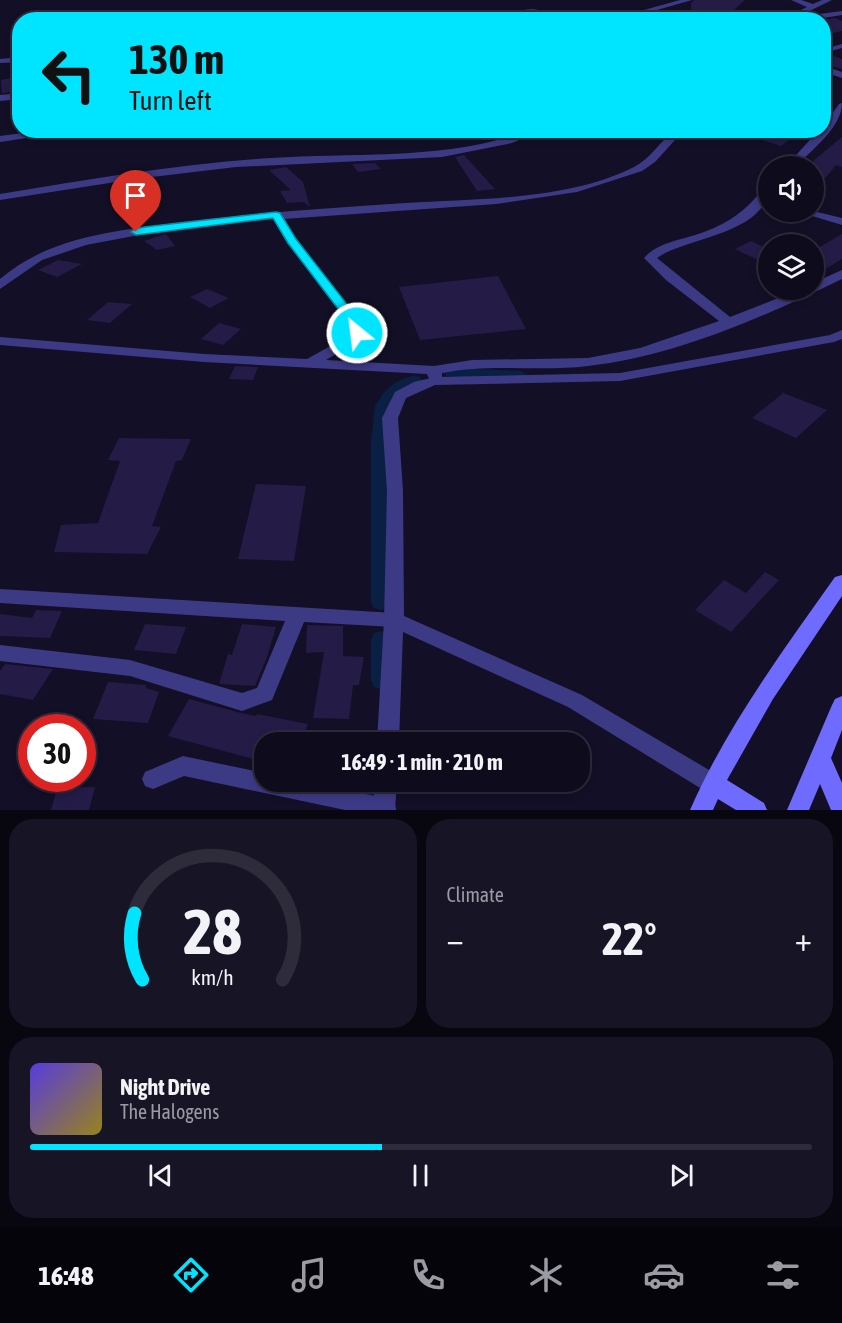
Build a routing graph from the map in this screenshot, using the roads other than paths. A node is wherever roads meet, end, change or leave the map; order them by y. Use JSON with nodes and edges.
{"nodes":[{"id":1,"x":688,"y":0,"type":"edge"},
{"id":2,"x":795,"y":0,"type":"edge"},
{"id":3,"x":828,"y":0,"type":"edge"},
{"id":4,"x":813,"y":7,"type":"junction"},
{"id":5,"x":515,"y":12,"type":"edge"},
{"id":6,"x":542,"y":12,"type":"edge"},
{"id":7,"x":642,"y":12,"type":"edge"},
{"id":8,"x":802,"y":12,"type":"edge"},
{"id":9,"x":841,"y":110,"type":"edge"},
{"id":10,"x":831,"y":122,"type":"edge"},
{"id":11,"x":513,"y":138,"type":"edge"},
{"id":12,"x":671,"y":138,"type":"edge"},
{"id":13,"x":817,"y":138,"type":"edge"},
{"id":14,"x":800,"y":156,"type":"edge"},
{"id":15,"x":0,"y":196,"type":"edge"},
{"id":16,"x":758,"y":204,"type":"edge"},
{"id":17,"x":276,"y":215,"type":"junction"},
{"id":18,"x":824,"y":217,"type":"edge"},
{"id":19,"x":842,"y":222,"type":"edge"},
{"id":20,"x":842,"y":274,"type":"edge"},
{"id":21,"x":824,"y":283,"type":"edge"},
{"id":22,"x":0,"y":285,"type":"edge"},
{"id":23,"x":782,"y":300,"type":"edge"},
{"id":24,"x":727,"y":321,"type":"junction"},
{"id":25,"x":842,"y":334,"type":"edge"},
{"id":26,"x":0,"y":341,"type":"edge"},
{"id":27,"x":310,"y":363,"type":"junction"},
{"id":28,"x":434,"y":376,"type":"junction"},
{"id":29,"x":842,"y":582,"type":"edge"},
{"id":30,"x":0,"y":596,"type":"edge"},
{"id":31,"x":297,"y":615,"type":"junction"},
{"id":32,"x":394,"y":620,"type":"junction"},
{"id":33,"x":0,"y":653,"type":"edge"},
{"id":34,"x":842,"y":705,"type":"edge"},
{"id":35,"x":388,"y":732,"type":"edge"},
{"id":36,"x":819,"y":758,"type":"junction"},
{"id":37,"x":153,"y":778,"type":"dead end"},
{"id":38,"x":713,"y":784,"type":"junction"},
{"id":39,"x":385,"y":792,"type":"edge"},
{"id":40,"x":384,"y":809,"type":"edge"},
{"id":41,"x":842,"y":809,"type":"edge"},
{"id":42,"x":701,"y":810,"type":"edge"},
{"id":43,"x":756,"y":810,"type":"edge"},
{"id":44,"x":798,"y":810,"type":"edge"}],
"edges":[{"from":1,"to":7,"type":"street"},
{"from":2,"to":4,"type":"street"},
{"from":3,"to":4,"type":"street"},
{"from":4,"to":8,"type":"street"},
{"from":5,"to":6,"type":"street"},
{"from":9,"to":10,"type":"street"},
{"from":11,"to":15,"type":"street"},
{"from":12,"to":17,"type":"street"},
{"from":13,"to":14,"type":"street"},
{"from":16,"to":24,"type":"street"},
{"from":17,"to":22,"type":"street"},
{"from":17,"to":27,"type":"street"},
{"from":18,"to":19,"type":"street"},
{"from":20,"to":21,"type":"street"},
{"from":23,"to":24,"type":"street"},
{"from":24,"to":28,"type":"street"},
{"from":25,"to":28,"type":"street"},
{"from":26,"to":27,"type":"street"},
{"from":27,"to":28,"type":"street"},
{"from":28,"to":32,"type":"street"},
{"from":29,"to":38,"type":"main road"},
{"from":30,"to":31,"type":"street"},
{"from":31,"to":32,"type":"street"},
{"from":31,"to":33,"type":"street"},
{"from":32,"to":35,"type":"street"},
{"from":32,"to":38,"type":"street"},
{"from":34,"to":36,"type":"main road"},
{"from":36,"to":41,"type":"main road"},
{"from":36,"to":44,"type":"main road"},
{"from":37,"to":40,"type":"street"},
{"from":38,"to":42,"type":"main road"},
{"from":38,"to":43,"type":"main road"},
{"from":39,"to":40,"type":"street"}]}
